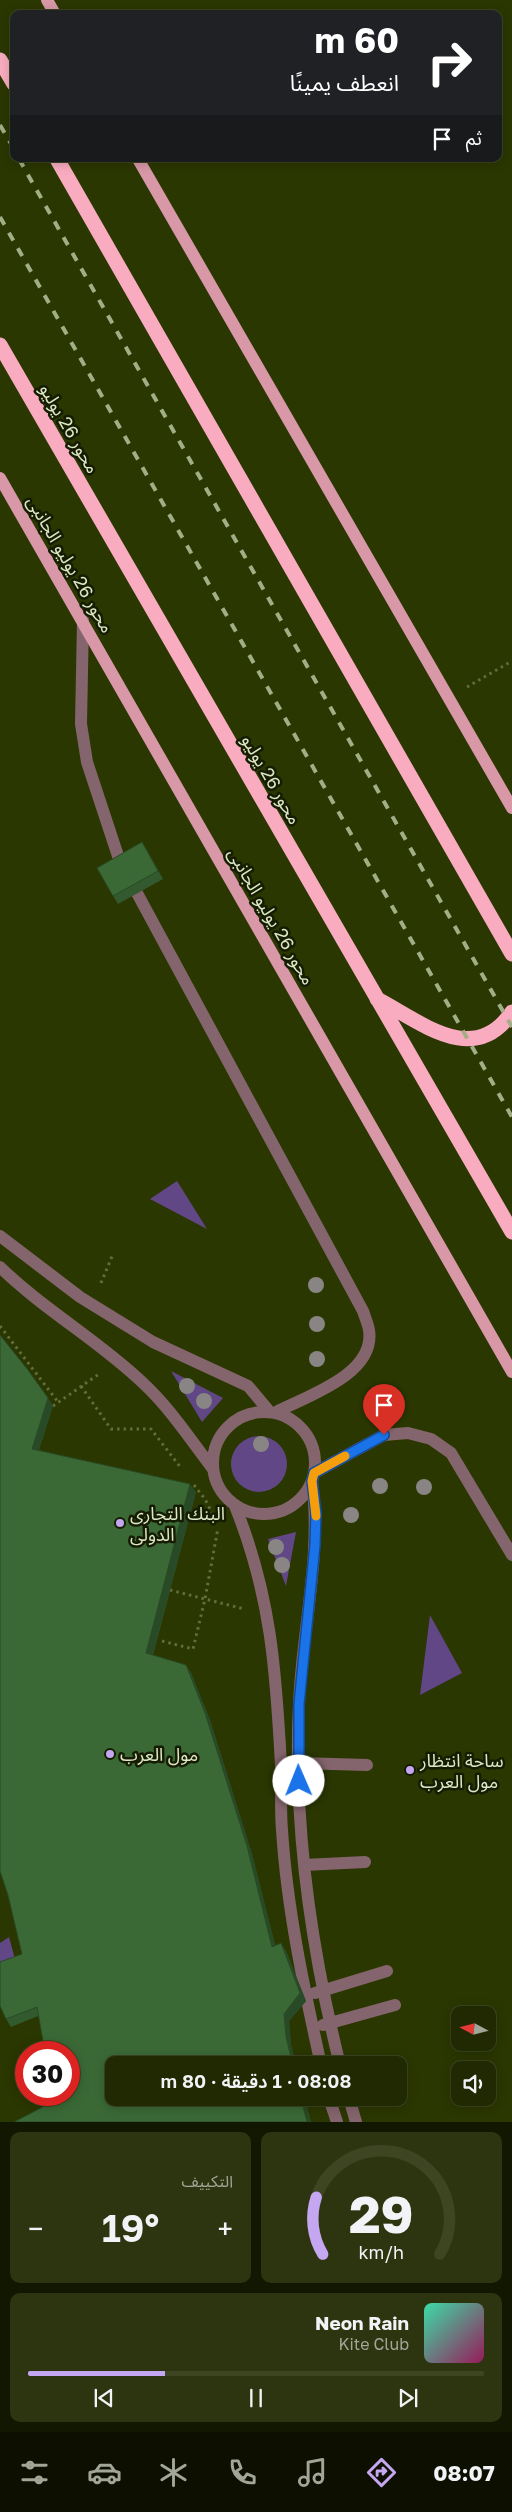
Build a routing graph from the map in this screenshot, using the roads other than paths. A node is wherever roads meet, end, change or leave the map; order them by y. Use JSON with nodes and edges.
{"nodes":[{"id":1,"x":0,"y":60,"type":"edge"},
{"id":2,"x":10,"y":77,"type":"edge"},
{"id":3,"x":59,"y":162,"type":"edge"},
{"id":4,"x":140,"y":162,"type":"edge"},
{"id":5,"x":0,"y":345,"type":"edge"},
{"id":6,"x":0,"y":478,"type":"edge"},
{"id":7,"x":83,"y":620,"type":"junction"},
{"id":8,"x":512,"y":808,"type":"edge"},
{"id":9,"x":121,"y":865,"type":"edge"},
{"id":10,"x":137,"y":894,"type":"edge"},
{"id":11,"x":512,"y":954,"type":"edge"},
{"id":12,"x":377,"y":999,"type":"junction"},
{"id":13,"x":512,"y":1012,"type":"edge"},
{"id":14,"x":512,"y":1232,"type":"edge"},
{"id":15,"x":0,"y":1236,"type":"edge"},
{"id":16,"x":0,"y":1267,"type":"edge"},
{"id":17,"x":512,"y":1372,"type":"edge"},
{"id":18,"x":273,"y":1412,"type":"junction"},
{"id":19,"x":213,"y":1469,"type":"junction"},
{"id":20,"x":313,"y":1477,"type":"junction"},
{"id":21,"x":235,"y":1506,"type":"junction"},
{"id":22,"x":512,"y":1555,"type":"edge"},
{"id":23,"x":298,"y":1762,"type":"junction"},
{"id":24,"x":367,"y":1765,"type":"dead end"},
{"id":25,"x":366,"y":1862,"type":"dead end"},
{"id":26,"x":304,"y":1865,"type":"junction"},
{"id":27,"x":387,"y":1971,"type":"dead end"},
{"id":28,"x":322,"y":1990,"type":"junction"},
{"id":29,"x":307,"y":1995,"type":"junction"},
{"id":30,"x":395,"y":2005,"type":"dead end"},
{"id":31,"x":330,"y":2023,"type":"junction"},
{"id":32,"x":313,"y":2027,"type":"junction"},
{"id":33,"x":319,"y":2056,"type":"edge"},
{"id":34,"x":338,"y":2056,"type":"edge"},
{"id":35,"x":332,"y":2106,"type":"edge"},
{"id":36,"x":351,"y":2106,"type":"edge"},
{"id":37,"x":337,"y":2122,"type":"edge"},
{"id":38,"x":356,"y":2122,"type":"edge"}],
"edges":[{"from":1,"to":2,"type":"highway"},
{"from":3,"to":11,"type":"highway"},
{"from":4,"to":8,"type":"main road"},
{"from":5,"to":12,"type":"highway","name":"محور 26 يوليو"},
{"from":6,"to":7,"type":"main road","name":"محور 26 يوليو الجانبى"},
{"from":7,"to":9,"type":"street"},
{"from":7,"to":17,"type":"main road","name":"محور 26 يوليو الجانبى"},
{"from":10,"to":18,"type":"street"},
{"from":12,"to":13,"type":"highway"},
{"from":12,"to":14,"type":"highway","name":"محور 26 يوليو"},
{"from":15,"to":18,"type":"street"},
{"from":16,"to":19,"type":"street"},
{"from":18,"to":19,"type":"street"},
{"from":18,"to":20,"type":"street"},
{"from":19,"to":21,"type":"street"},
{"from":20,"to":21,"type":"street"},
{"from":20,"to":22,"type":"street"},
{"from":20,"to":23,"type":"street"},
{"from":21,"to":29,"type":"street"},
{"from":23,"to":24,"type":"street"},
{"from":23,"to":26,"type":"street"},
{"from":25,"to":26,"type":"street"},
{"from":26,"to":28,"type":"street"},
{"from":27,"to":28,"type":"street"},
{"from":28,"to":29,"type":"street"},
{"from":28,"to":31,"type":"street"},
{"from":29,"to":32,"type":"street"},
{"from":30,"to":31,"type":"street"},
{"from":31,"to":32,"type":"street"},
{"from":31,"to":34,"type":"street"},
{"from":32,"to":33,"type":"street"},
{"from":35,"to":37,"type":"street"},
{"from":36,"to":38,"type":"street"}]}
